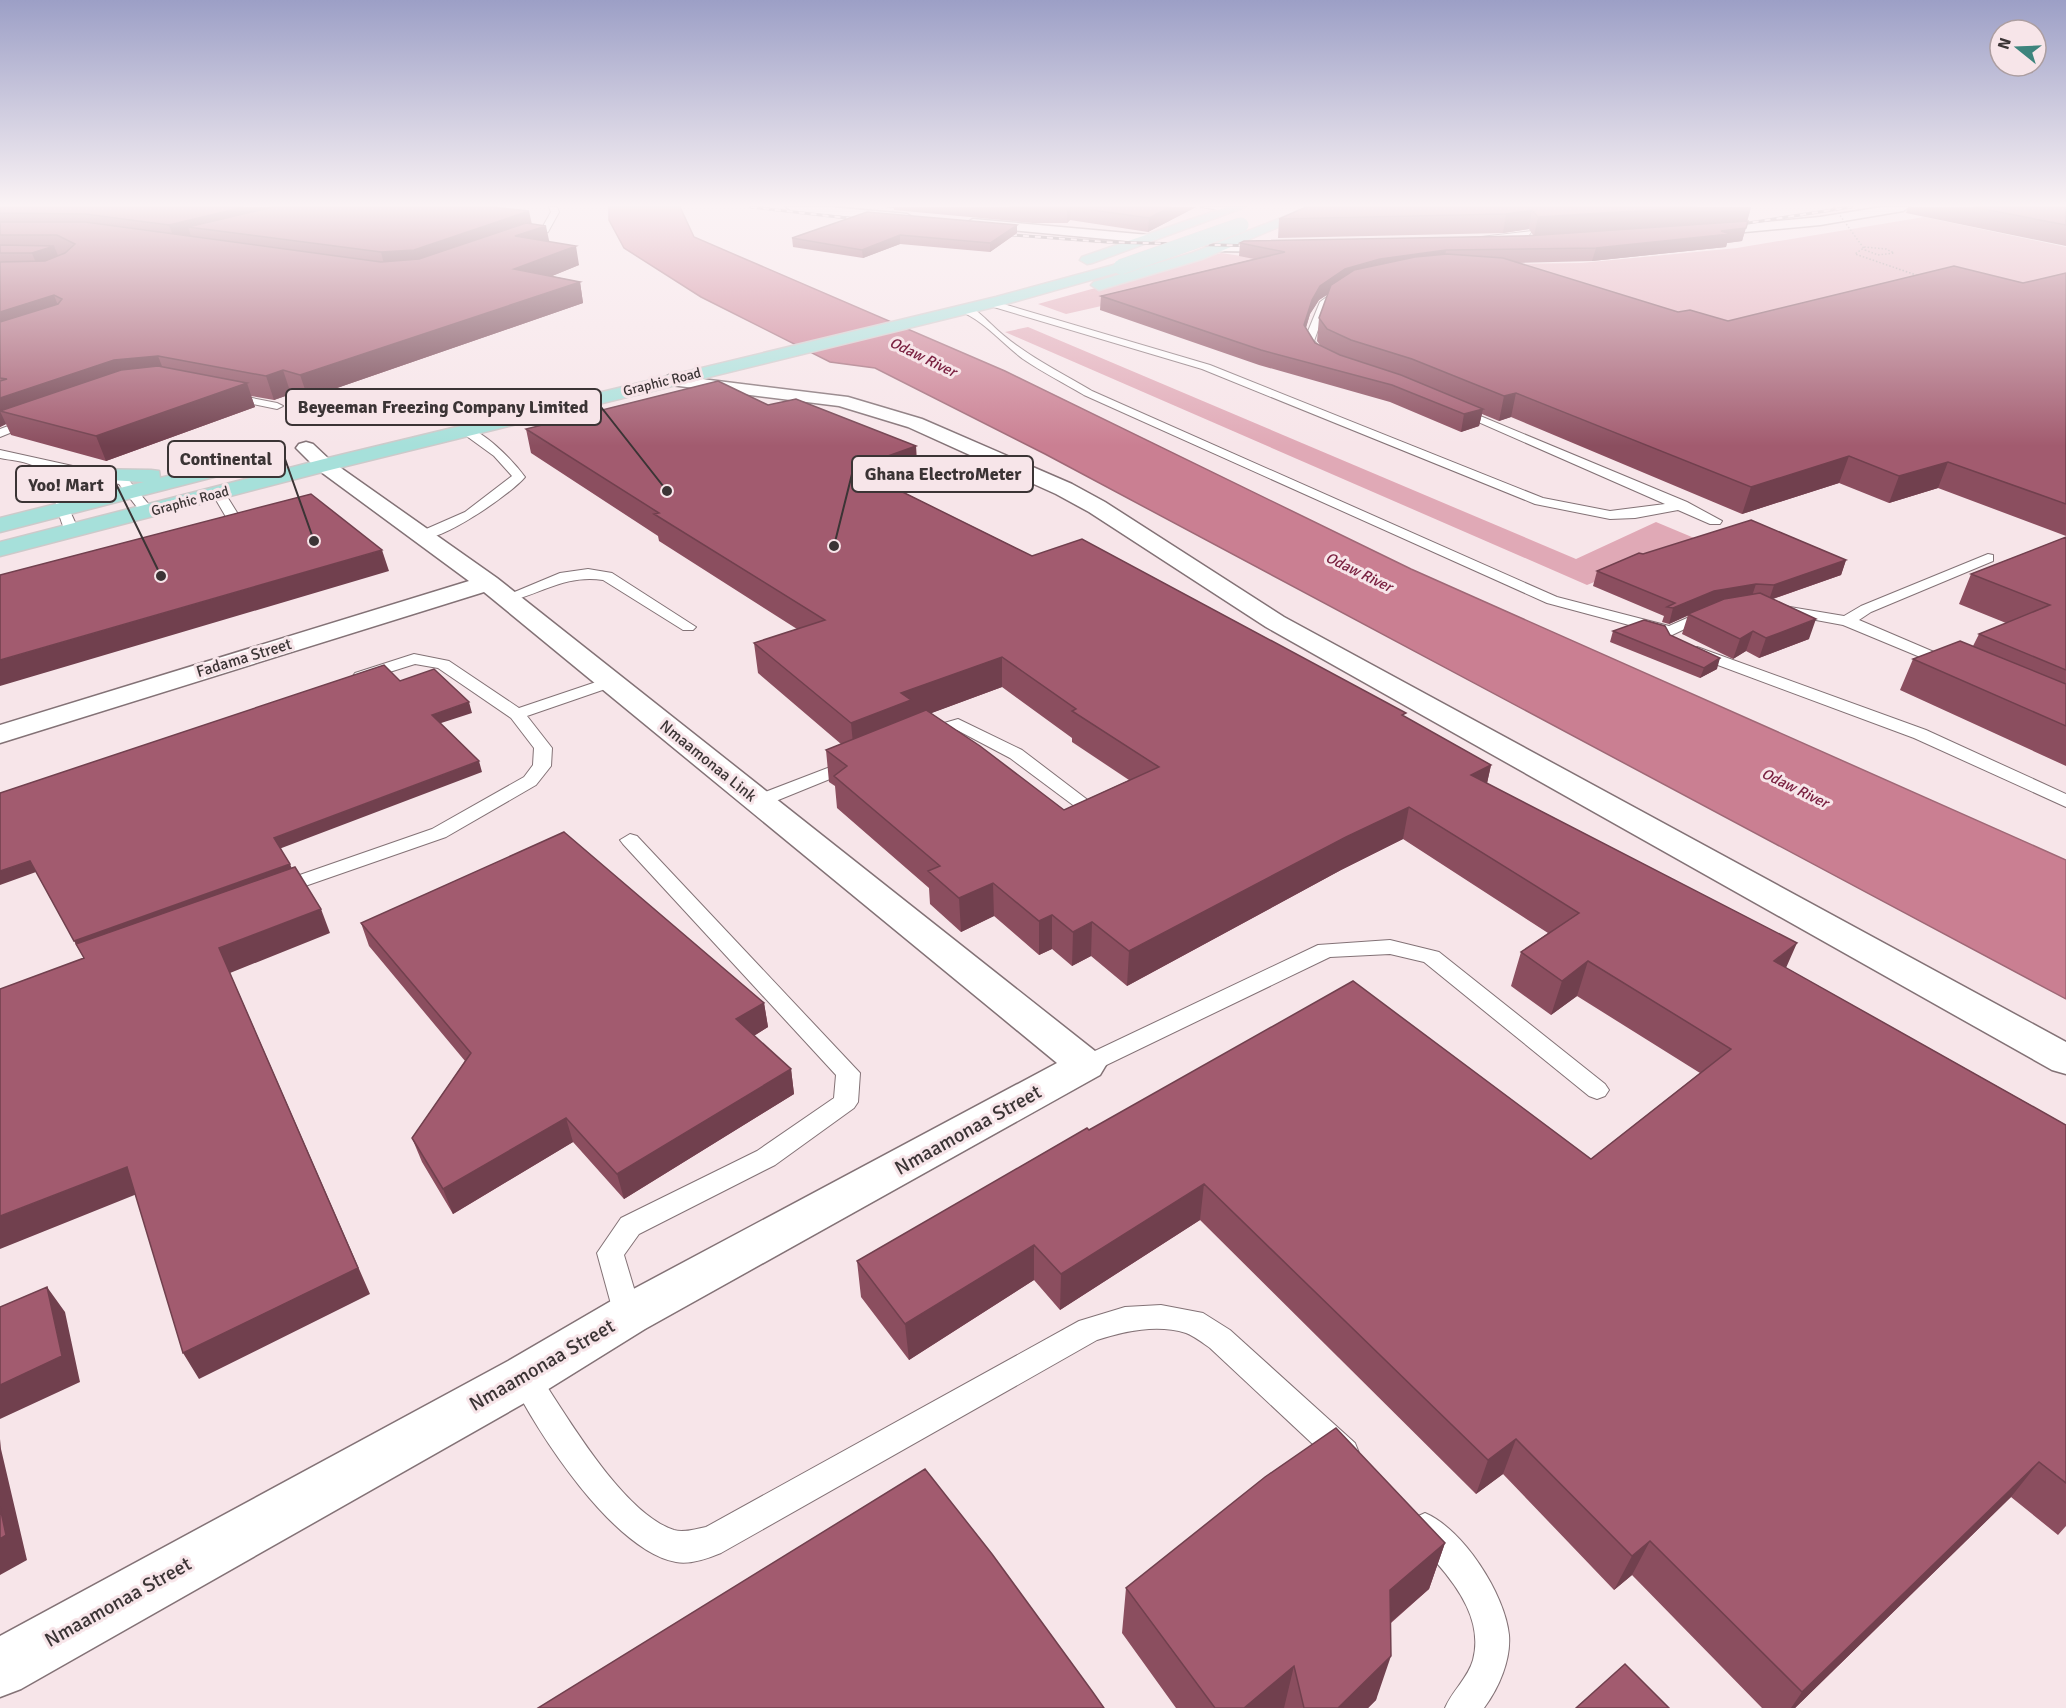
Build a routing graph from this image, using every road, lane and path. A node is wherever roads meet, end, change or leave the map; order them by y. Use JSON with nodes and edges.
{"nodes":[{"id":1,"x":997,"y":287,"type":"edge"},
{"id":2,"x":1050,"y":287,"type":"edge"},
{"id":3,"x":1091,"y":287,"type":"edge"},
{"id":4,"x":1348,"y":287,"type":"edge"},
{"id":5,"x":995,"y":302,"type":"junction"},
{"id":6,"x":963,"y":309,"type":"junction"},
{"id":7,"x":1335,"y":363,"type":"edge"},
{"id":8,"x":669,"y":380,"type":"junction"},
{"id":9,"x":212,"y":393,"type":"edge"},
{"id":10,"x":501,"y":402,"type":"dead end"},
{"id":11,"x":277,"y":406,"type":"dead end"},
{"id":12,"x":1447,"y":406,"type":"edge"},
{"id":13,"x":40,"y":418,"type":"edge"},
{"id":14,"x":465,"y":430,"type":"junction"},
{"id":15,"x":0,"y":432,"type":"edge"},
{"id":16,"x":319,"y":452,"type":"junction"},
{"id":17,"x":0,"y":454,"type":"edge"},
{"id":18,"x":283,"y":454,"type":"dead end"},
{"id":19,"x":249,"y":462,"type":"dead end"},
{"id":20,"x":39,"y":463,"type":"junction"},
{"id":21,"x":92,"y":473,"type":"junction"},
{"id":22,"x":192,"y":476,"type":"junction"},
{"id":23,"x":59,"y":485,"type":"junction"},
{"id":24,"x":131,"y":491,"type":"junction"},
{"id":25,"x":218,"y":493,"type":"junction"},
{"id":26,"x":1682,"y":505,"type":"junction"},
{"id":27,"x":62,"y":509,"type":"junction"},
{"id":28,"x":148,"y":512,"type":"junction"},
{"id":29,"x":34,"y":516,"type":"junction"},
{"id":30,"x":1714,"y":521,"type":"dead end"},
{"id":31,"x":0,"y":525,"type":"edge"},
{"id":32,"x":202,"y":529,"type":"edge"},
{"id":33,"x":72,"y":531,"type":"junction"},
{"id":34,"x":422,"y":536,"type":"junction"},
{"id":35,"x":0,"y":549,"type":"edge"},
{"id":36,"x":1988,"y":558,"type":"dead end"},
{"id":37,"x":497,"y":590,"type":"junction"},
{"id":38,"x":1752,"y":605,"type":"edge"},
{"id":39,"x":1724,"y":610,"type":"edge"},
{"id":40,"x":1847,"y":621,"type":"junction"},
{"id":41,"x":688,"y":627,"type":"dead end"},
{"id":42,"x":1670,"y":631,"type":"junction"},
{"id":43,"x":1964,"y":670,"type":"edge"},
{"id":44,"x":347,"y":681,"type":"edge"},
{"id":45,"x":611,"y":682,"type":"junction"},
{"id":46,"x":517,"y":714,"type":"junction"},
{"id":47,"x":0,"y":734,"type":"edge"},
{"id":48,"x":912,"y":739,"type":"edge"},
{"id":49,"x":868,"y":757,"type":"edge"},
{"id":50,"x":759,"y":801,"type":"junction"},
{"id":51,"x":1080,"y":801,"type":"edge"},
{"id":52,"x":2066,"y":801,"type":"edge"},
{"id":53,"x":630,"y":840,"type":"dead end"},
{"id":54,"x":263,"y":895,"type":"edge"},
{"id":55,"x":2066,"y":1060,"type":"edge"},
{"id":56,"x":1086,"y":1065,"type":"junction"},
{"id":57,"x":1597,"y":1090,"type":"dead end"},
{"id":58,"x":628,"y":1315,"type":"junction"},
{"id":59,"x":525,"y":1377,"type":"junction"},
{"id":60,"x":1366,"y":1474,"type":"edge"},
{"id":61,"x":1401,"y":1506,"type":"edge"},
{"id":62,"x":0,"y":1668,"type":"edge"},
{"id":63,"x":1463,"y":1708,"type":"edge"}],
"edges":[{"from":1,"to":10,"type":"main road","name":"Graphic Road"},
{"from":2,"to":5,"type":"main road","name":"Graphic Road","bridge":true},
{"from":3,"to":5,"type":"main road"},
{"from":4,"to":7,"type":"lane"},
{"from":5,"to":6,"type":"main road","name":"Graphic Road"},
{"from":5,"to":26,"type":"lane"},
{"from":6,"to":8,"type":"main road","name":"Graphic Road"},
{"from":6,"to":42,"type":"lane"},
{"from":8,"to":14,"type":"main road","name":"Graphic Road"},
{"from":8,"to":55,"type":"street"},
{"from":9,"to":11,"type":"lane"},
{"from":12,"to":26,"type":"lane"},
{"from":13,"to":15,"type":"lane"},
{"from":14,"to":16,"type":"main road","name":"Graphic Road"},
{"from":14,"to":34,"type":"lane"},
{"from":16,"to":18,"type":"main road","name":"Graphic Road"},
{"from":16,"to":25,"type":"main road","name":"Graphic Road"},
{"from":16,"to":34,"type":"street","name":"Nmaamonaa Link"},
{"from":17,"to":20,"type":"lane"},
{"from":19,"to":22,"type":"main road","name":"Graphic Road"},
{"from":20,"to":21,"type":"lane"},
{"from":20,"to":23,"type":"lane"},
{"from":21,"to":22,"type":"main road"},
{"from":21,"to":24,"type":"lane"},
{"from":22,"to":24,"type":"main road","name":"Graphic Road"},
{"from":23,"to":27,"type":"lane"},
{"from":23,"to":29,"type":"main road"},
{"from":24,"to":27,"type":"main road","name":"Graphic Road"},
{"from":24,"to":28,"type":"lane"},
{"from":25,"to":28,"type":"main road","name":"Graphic Road"},
{"from":25,"to":32,"type":"lane"},
{"from":26,"to":30,"type":"lane"},
{"from":27,"to":29,"type":"main road","name":"Graphic Road"},
{"from":27,"to":33,"type":"lane"},
{"from":28,"to":33,"type":"main road","name":"Graphic Road"},
{"from":29,"to":31,"type":"main road","name":"Graphic Road"},
{"from":33,"to":35,"type":"main road","name":"Graphic Road"},
{"from":34,"to":37,"type":"street","name":"Nmaamonaa Link"},
{"from":36,"to":40,"type":"lane"},
{"from":37,"to":41,"type":"lane"},
{"from":37,"to":45,"type":"street","name":"Nmaamonaa Link"},
{"from":37,"to":47,"type":"street","name":"Fadama Street"},
{"from":38,"to":40,"type":"lane"},
{"from":39,"to":42,"type":"lane"},
{"from":40,"to":43,"type":"lane"},
{"from":42,"to":52,"type":"lane"},
{"from":44,"to":46,"type":"lane"},
{"from":45,"to":46,"type":"lane"},
{"from":45,"to":50,"type":"street","name":"Nmaamonaa Link"},
{"from":46,"to":54,"type":"lane"},
{"from":48,"to":51,"type":"lane"},
{"from":49,"to":50,"type":"lane"},
{"from":50,"to":56,"type":"street","name":"Nmaamonaa Link"},
{"from":53,"to":58,"type":"lane"},
{"from":56,"to":57,"type":"lane"},
{"from":56,"to":58,"type":"street","name":"Nmaamonaa Street"},
{"from":58,"to":59,"type":"street","name":"Nmaamonaa Street"},
{"from":59,"to":60,"type":"lane"},
{"from":59,"to":62,"type":"street","name":"Nmaamonaa Street"},
{"from":61,"to":63,"type":"lane"}]}
